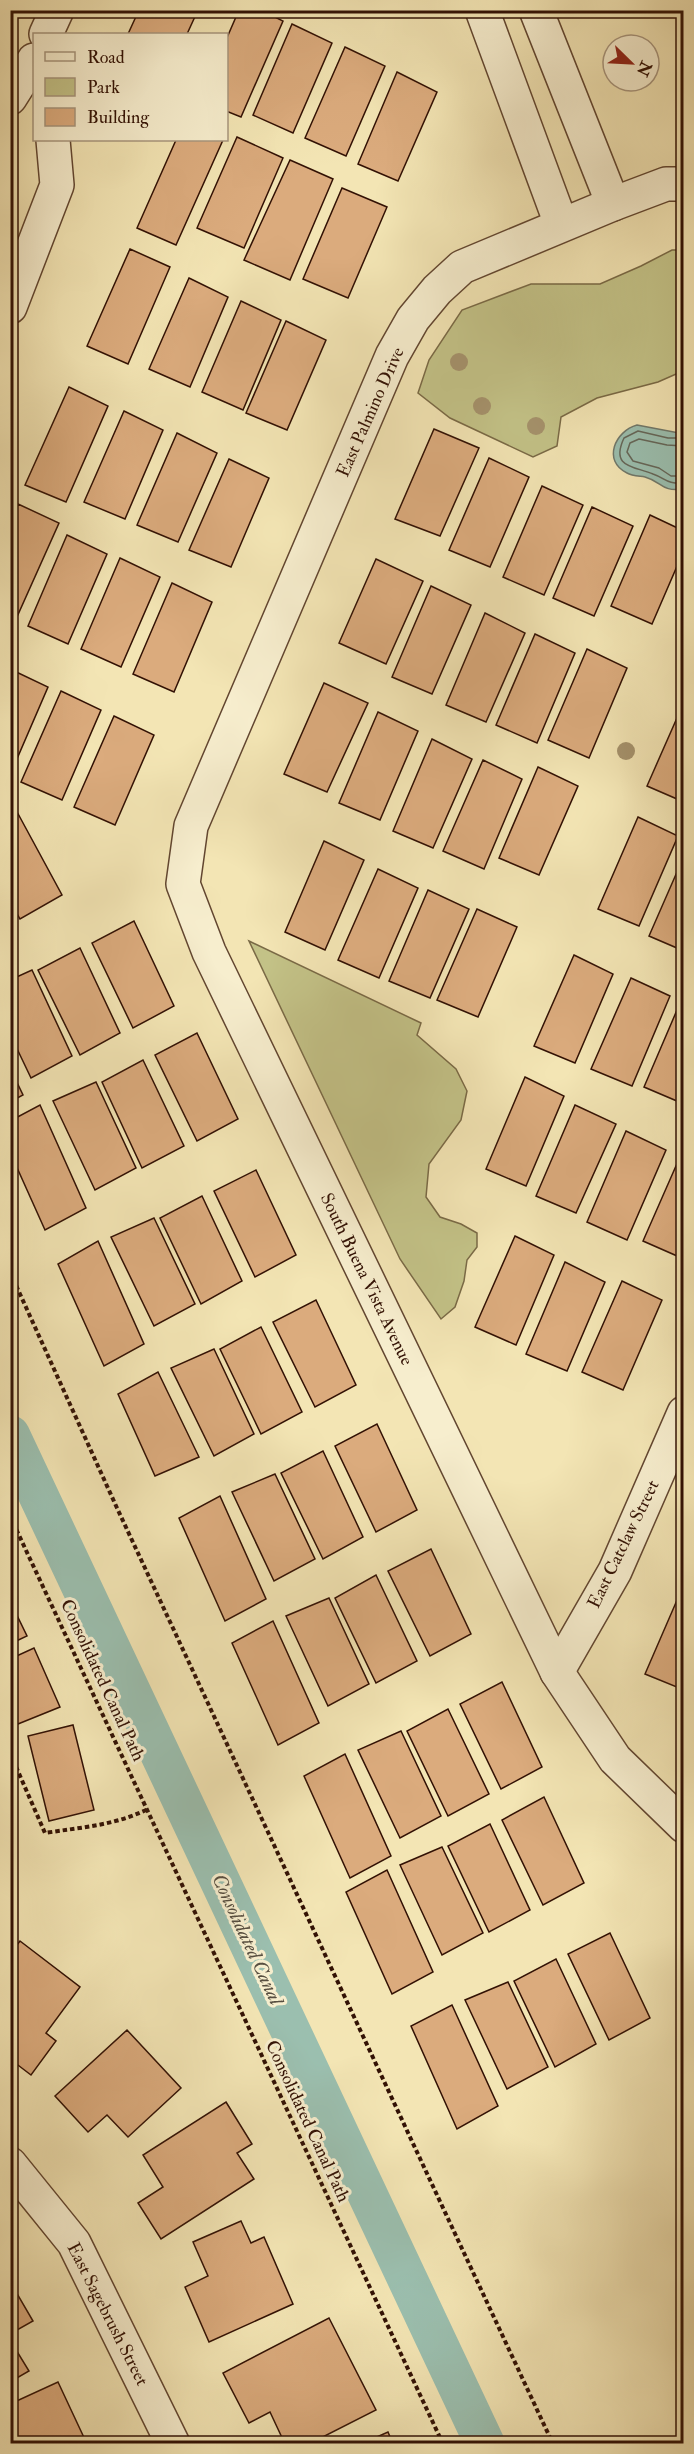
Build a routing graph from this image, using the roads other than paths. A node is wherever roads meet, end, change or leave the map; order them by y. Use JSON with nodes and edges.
{"nodes":[{"id":1,"x":57,"y":10,"type":"edge"},
{"id":2,"x":482,"y":10,"type":"edge"},
{"id":3,"x":536,"y":10,"type":"edge"},
{"id":4,"x":46,"y":33,"type":"edge"},
{"id":5,"x":33,"y":64,"type":"edge"},
{"id":6,"x":10,"y":98,"type":"edge"},
{"id":7,"x":53,"y":141,"type":"edge"},
{"id":8,"x":684,"y":184,"type":"edge"},
{"id":9,"x":613,"y":204,"type":"junction"},
{"id":10,"x":561,"y":224,"type":"junction"},
{"id":11,"x":10,"y":307,"type":"edge"},
{"id":12,"x":183,"y":884,"type":"joint"},
{"id":13,"x":684,"y":1413,"type":"edge"},
{"id":14,"x":557,"y":1672,"type":"junction"},
{"id":15,"x":684,"y":1826,"type":"edge"},
{"id":16,"x":10,"y":2164,"type":"edge"},
{"id":17,"x":173,"y":2444,"type":"edge"}],
"edges":[{"from":1,"to":4,"type":"street"},
{"from":2,"to":10,"type":"street"},
{"from":3,"to":9,"type":"street"},
{"from":5,"to":6,"type":"street"},
{"from":7,"to":11,"type":"street"},
{"from":8,"to":9,"type":"street","name":"East Palmino Drive"},
{"from":9,"to":10,"type":"street","name":"East Palmino Drive"},
{"from":10,"to":12,"type":"street","name":"East Palmino Drive"},
{"from":12,"to":14,"type":"street","name":"South Buena Vista Avenue"},
{"from":13,"to":14,"type":"street","name":"East Catclaw Street"},
{"from":14,"to":15,"type":"street","name":"South Buena Vista Avenue"},
{"from":16,"to":17,"type":"street","name":"East Sagebrush Street"}]}
